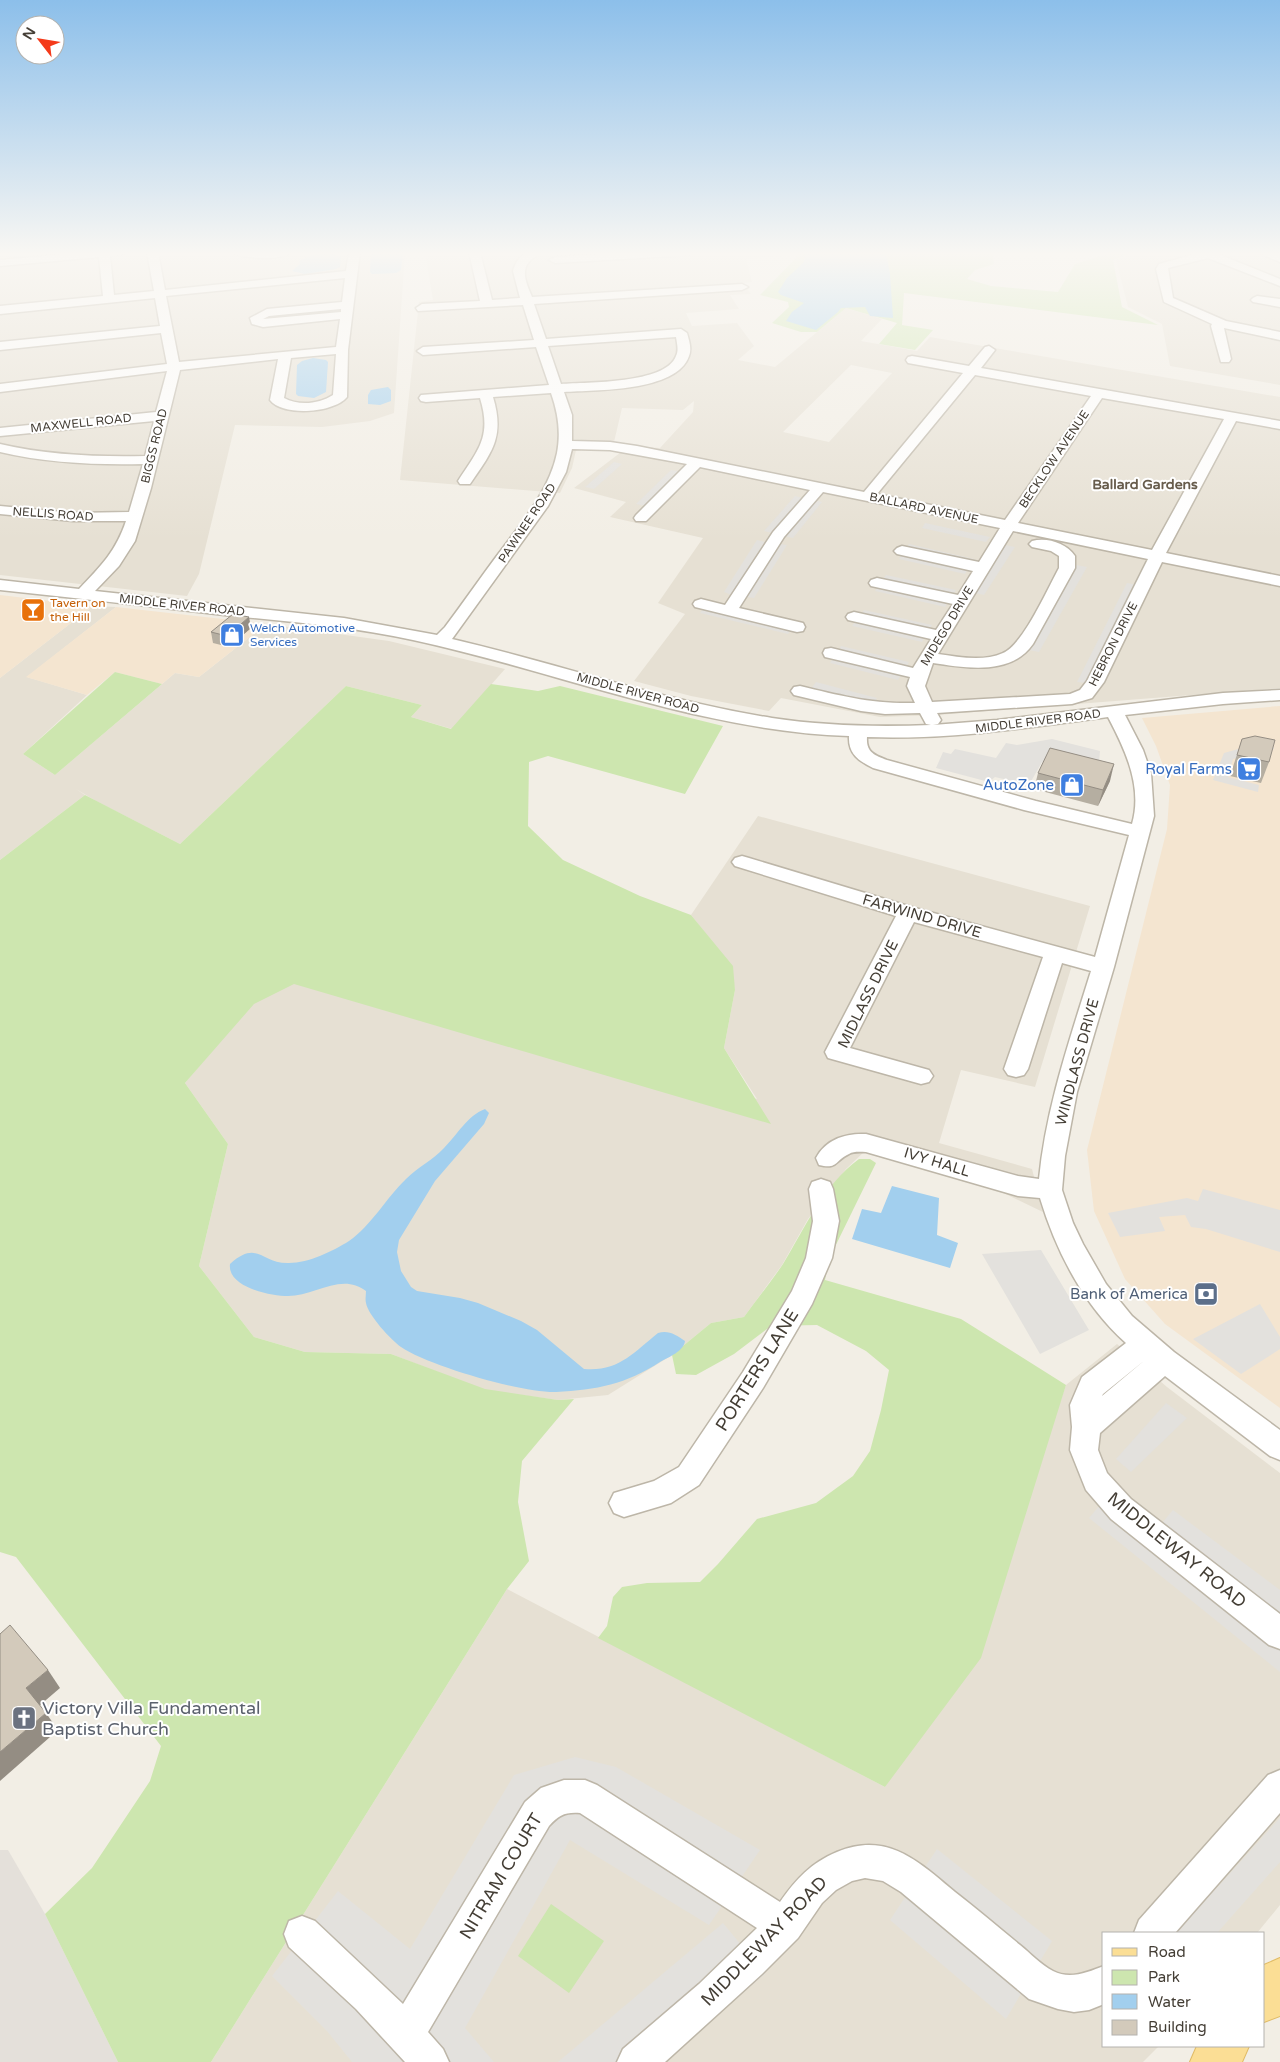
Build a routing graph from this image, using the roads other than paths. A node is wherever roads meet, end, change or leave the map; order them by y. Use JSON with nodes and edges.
{"nodes":[{"id":1,"x":170,"y":348,"type":"edge"},
{"id":2,"x":464,"y":348,"type":"edge"},
{"id":3,"x":543,"y":348,"type":"edge"},
{"id":4,"x":684,"y":348,"type":"edge"},
{"id":5,"x":1222,"y":348,"type":"edge"},
{"id":6,"x":342,"y":350,"type":"joint"},
{"id":7,"x":989,"y":350,"type":"dead end"},
{"id":8,"x":423,"y":351,"type":"dead end"},
{"id":9,"x":285,"y":356,"type":"junction"},
{"id":10,"x":1225,"y":359,"type":"dead end"},
{"id":11,"x":912,"y":360,"type":"dead end"},
{"id":12,"x":174,"y":368,"type":"junction"},
{"id":13,"x":972,"y":371,"type":"junction"},
{"id":14,"x":0,"y":388,"type":"edge"},
{"id":15,"x":556,"y":389,"type":"junction"},
{"id":16,"x":1099,"y":393,"type":"junction"},
{"id":17,"x":485,"y":394,"type":"junction"},
{"id":18,"x":426,"y":398,"type":"dead end"},
{"id":19,"x":161,"y":416,"type":"junction"},
{"id":20,"x":1232,"y":417,"type":"junction"},
{"id":21,"x":1280,"y":425,"type":"edge"},
{"id":22,"x":0,"y":432,"type":"edge"},
{"id":23,"x":566,"y":445,"type":"junction"},
{"id":24,"x":0,"y":448,"type":"edge"},
{"id":25,"x":150,"y":460,"type":"junction"},
{"id":26,"x":697,"y":462,"type":"junction"},
{"id":27,"x":466,"y":481,"type":"dead end"},
{"id":28,"x":820,"y":487,"type":"junction"},
{"id":29,"x":867,"y":497,"type":"junction"},
{"id":30,"x":0,"y":510,"type":"edge"},
{"id":31,"x":135,"y":516,"type":"junction"},
{"id":32,"x":641,"y":518,"type":"dead end"},
{"id":33,"x":924,"y":521,"type":"dead end"},
{"id":34,"x":1005,"y":531,"type":"junction"},
{"id":35,"x":902,"y":551,"type":"dead end"},
{"id":36,"x":1157,"y":556,"type":"junction"},
{"id":37,"x":983,"y":568,"type":"junction"},
{"id":38,"x":1280,"y":581,"type":"edge"},
{"id":39,"x":877,"y":583,"type":"dead end"},
{"id":40,"x":0,"y":585,"type":"edge"},
{"id":41,"x":83,"y":594,"type":"junction"},
{"id":42,"x":961,"y":601,"type":"junction"},
{"id":43,"x":701,"y":604,"type":"dead end"},
{"id":44,"x":729,"y":611,"type":"junction"},
{"id":45,"x":854,"y":617,"type":"dead end"},
{"id":46,"x":797,"y":627,"type":"dead end"},
{"id":47,"x":939,"y":636,"type":"junction"},
{"id":48,"x":440,"y":642,"type":"junction"},
{"id":49,"x":831,"y":653,"type":"dead end"},
{"id":50,"x":927,"y":657,"type":"junction"},
{"id":51,"x":918,"y":674,"type":"junction"},
{"id":52,"x":800,"y":691,"type":"dead end"},
{"id":53,"x":1280,"y":695,"type":"edge"},
{"id":54,"x":926,"y":708,"type":"junction"},
{"id":55,"x":1114,"y":712,"type":"junction"},
{"id":56,"x":938,"y":731,"type":"junction"},
{"id":57,"x":858,"y":732,"type":"junction"},
{"id":58,"x":1140,"y":832,"type":"junction"},
{"id":59,"x":742,"y":862,"type":"dead end"},
{"id":60,"x":908,"y":913,"type":"junction"},
{"id":61,"x":1055,"y":953,"type":"junction"},
{"id":62,"x":1103,"y":967,"type":"junction"},
{"id":63,"x":1016,"y":1069,"type":"dead end"},
{"id":64,"x":921,"y":1076,"type":"dead end"},
{"id":65,"x":828,"y":1158,"type":"dead end"},
{"id":66,"x":821,"y":1189,"type":"dead end"},
{"id":67,"x":1050,"y":1190,"type":"junction"},
{"id":68,"x":1154,"y":1352,"type":"junction"},
{"id":69,"x":1280,"y":1447,"type":"edge"},
{"id":70,"x":624,"y":1503,"type":"dead end"},
{"id":71,"x":1280,"y":1634,"type":"edge"},
{"id":72,"x":1280,"y":1787,"type":"edge"},
{"id":73,"x":785,"y":1924,"type":"junction"},
{"id":74,"x":1153,"y":1932,"type":"edge"},
{"id":75,"x":302,"y":1934,"type":"dead end"},
{"id":76,"x":1280,"y":1980,"type":"edge"},
{"id":77,"x":1102,"y":1985,"type":"edge"},
{"id":78,"x":1265,"y":1999,"type":"edge"},
{"id":79,"x":406,"y":2034,"type":"junction"},
{"id":80,"x":1225,"y":2047,"type":"edge"},
{"id":81,"x":430,"y":2062,"type":"edge"},
{"id":82,"x":636,"y":2062,"type":"edge"},
{"id":83,"x":1213,"y":2062,"type":"edge"}],
"edges":[{"from":1,"to":12,"type":"street","name":"BIGGS ROAD"},
{"from":2,"to":8,"type":"street"},
{"from":3,"to":15,"type":"street","name":"PAWNEE ROAD"},
{"from":4,"to":15,"type":"street"},
{"from":5,"to":10,"type":"street"},
{"from":6,"to":9,"type":"street"},
{"from":6,"to":9,"type":"street"},
{"from":7,"to":13,"type":"street"},
{"from":9,"to":12,"type":"street"},
{"from":11,"to":13,"type":"street"},
{"from":12,"to":14,"type":"street"},
{"from":12,"to":19,"type":"street","name":"BIGGS ROAD"},
{"from":13,"to":16,"type":"street"},
{"from":13,"to":29,"type":"street"},
{"from":15,"to":17,"type":"street"},
{"from":15,"to":23,"type":"street","name":"PAWNEE ROAD"},
{"from":16,"to":20,"type":"street"},
{"from":16,"to":34,"type":"street","name":"BECKLOW AVENUE"},
{"from":17,"to":18,"type":"street"},
{"from":17,"to":27,"type":"street"},
{"from":19,"to":22,"type":"street","name":"MAXWELL ROAD"},
{"from":19,"to":25,"type":"street","name":"BIGGS ROAD"},
{"from":20,"to":21,"type":"street"},
{"from":20,"to":36,"type":"street","name":"HEBRON DRIVE"},
{"from":23,"to":26,"type":"street","name":"BALLARD AVENUE"},
{"from":23,"to":48,"type":"street","name":"PAWNEE ROAD"},
{"from":24,"to":25,"type":"street"},
{"from":25,"to":31,"type":"street","name":"BIGGS ROAD"},
{"from":26,"to":28,"type":"street","name":"BALLARD AVENUE"},
{"from":26,"to":32,"type":"street"},
{"from":28,"to":29,"type":"street","name":"BALLARD AVENUE"},
{"from":28,"to":44,"type":"street"},
{"from":29,"to":34,"type":"street","name":"BALLARD AVENUE"},
{"from":30,"to":31,"type":"street","name":"NELLIS ROAD"},
{"from":31,"to":41,"type":"street","name":"BIGGS ROAD"},
{"from":33,"to":34,"type":"street"},
{"from":34,"to":36,"type":"street","name":"BALLARD AVENUE"},
{"from":34,"to":37,"type":"street","name":"MIDEGO DRIVE"},
{"from":34,"to":50,"type":"street"},
{"from":35,"to":37,"type":"street"},
{"from":36,"to":38,"type":"street","name":"BALLARD AVENUE"},
{"from":36,"to":54,"type":"street","name":"HEBRON DRIVE"},
{"from":37,"to":42,"type":"street","name":"MIDEGO DRIVE"},
{"from":39,"to":42,"type":"street"},
{"from":40,"to":41,"type":"street","name":"MIDDLE RIVER ROAD"},
{"from":41,"to":48,"type":"street","name":"MIDDLE RIVER ROAD"},
{"from":42,"to":47,"type":"street","name":"MIDEGO DRIVE"},
{"from":43,"to":44,"type":"street"},
{"from":44,"to":46,"type":"street"},
{"from":45,"to":47,"type":"street"},
{"from":47,"to":50,"type":"street","name":"MIDEGO DRIVE"},
{"from":48,"to":57,"type":"street","name":"MIDDLE RIVER ROAD"},
{"from":49,"to":51,"type":"street"},
{"from":50,"to":51,"type":"street","name":"MIDEGO DRIVE"},
{"from":51,"to":54,"type":"street","name":"MIDEGO DRIVE"},
{"from":52,"to":54,"type":"street","name":"HEBRON DRIVE"},
{"from":53,"to":55,"type":"street","name":"MIDDLE RIVER ROAD"},
{"from":54,"to":56,"type":"street","name":"MIDEGO DRIVE"},
{"from":55,"to":56,"type":"street","name":"MIDDLE RIVER ROAD"},
{"from":55,"to":58,"type":"street","name":"WINDLASS DRIVE"},
{"from":56,"to":57,"type":"street","name":"MIDDLE RIVER ROAD"},
{"from":57,"to":58,"type":"street"},
{"from":58,"to":62,"type":"street","name":"WINDLASS DRIVE"},
{"from":59,"to":60,"type":"street","name":"FARWIND DRIVE"},
{"from":60,"to":61,"type":"street","name":"FARWIND DRIVE"},
{"from":60,"to":64,"type":"street","name":"MIDLASS DRIVE"},
{"from":61,"to":62,"type":"street","name":"FARWIND DRIVE"},
{"from":61,"to":63,"type":"street"},
{"from":62,"to":67,"type":"street","name":"WINDLASS DRIVE"},
{"from":65,"to":67,"type":"street","name":"IVY HALL"},
{"from":66,"to":70,"type":"street","name":"PORTERS LANE"},
{"from":67,"to":68,"type":"street","name":"WINDLASS DRIVE"},
{"from":68,"to":69,"type":"street","name":"WINDLASS DRIVE"},
{"from":68,"to":71,"type":"street","name":"MIDDLEWAY ROAD"},
{"from":72,"to":74,"type":"street"},
{"from":73,"to":77,"type":"street","name":"MIDDLEWAY ROAD"},
{"from":73,"to":79,"type":"street","name":"NITRAM COURT"},
{"from":73,"to":82,"type":"street","name":"MIDDLEWAY ROAD"},
{"from":75,"to":79,"type":"street"},
{"from":76,"to":78,"type":"main road"},
{"from":79,"to":81,"type":"street"},
{"from":80,"to":83,"type":"main road"}]}
